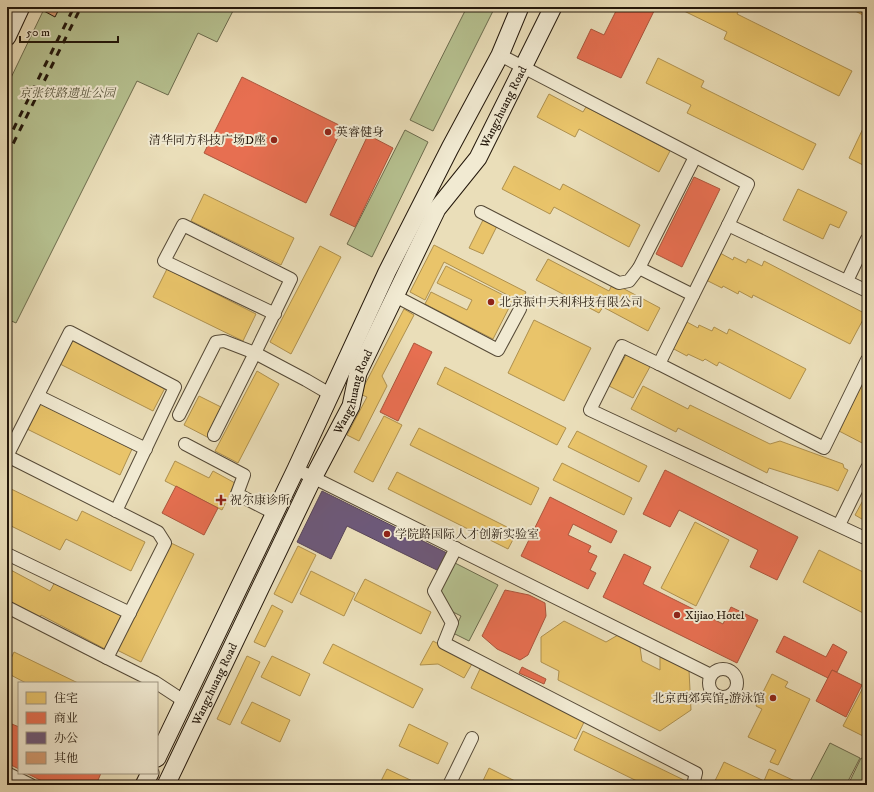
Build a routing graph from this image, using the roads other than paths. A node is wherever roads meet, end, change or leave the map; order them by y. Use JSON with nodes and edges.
{"nodes":[{"id":1,"x":21,"y":7,"type":"edge"},
{"id":2,"x":520,"y":7,"type":"edge"},
{"id":3,"x":553,"y":7,"type":"edge"},
{"id":4,"x":7,"y":37,"type":"edge"},
{"id":5,"x":500,"y":55,"type":"junction"},
{"id":6,"x":523,"y":66,"type":"junction"},
{"id":7,"x":695,"y":157,"type":"junction"},
{"id":8,"x":481,"y":212,"type":"dead end"},
{"id":9,"x":728,"y":225,"type":"junction"},
{"id":10,"x":867,"y":239,"type":"edge"},
{"id":11,"x":639,"y":268,"type":"junction"},
{"id":12,"x":847,"y":281,"type":"junction"},
{"id":13,"x":867,"y":291,"type":"edge"},
{"id":14,"x":693,"y":295,"type":"junction"},
{"id":15,"x":395,"y":296,"type":"junction"},
{"id":16,"x":520,"y":309,"type":"dead end"},
{"id":17,"x":275,"y":314,"type":"junction"},
{"id":18,"x":255,"y":353,"type":"junction"},
{"id":19,"x":867,"y":360,"type":"edge"},
{"id":20,"x":659,"y":364,"type":"junction"},
{"id":21,"x":330,"y":394,"type":"junction"},
{"id":22,"x":38,"y":396,"type":"junction"},
{"id":23,"x":179,"y":415,"type":"dead end"},
{"id":24,"x":214,"y":435,"type":"dead end"},
{"id":25,"x":185,"y":444,"type":"dead end"},
{"id":26,"x":146,"y":449,"type":"junction"},
{"id":27,"x":7,"y":456,"type":"edge"},
{"id":28,"x":867,"y":468,"type":"edge"},
{"id":29,"x":296,"y":469,"type":"junction"},
{"id":30,"x":314,"y":478,"type":"junction"},
{"id":31,"x":116,"y":511,"type":"junction"},
{"id":32,"x":274,"y":513,"type":"junction"},
{"id":33,"x":839,"y":525,"type":"junction"},
{"id":34,"x":867,"y":539,"type":"edge"},
{"id":35,"x":456,"y":548,"type":"junction"},
{"id":36,"x":7,"y":554,"type":"edge"},
{"id":37,"x":7,"y":607,"type":"edge"},
{"id":38,"x":130,"y":613,"type":"junction"},
{"id":39,"x":107,"y":658,"type":"junction"},
{"id":40,"x":711,"y":675,"type":"dead end"},
{"id":41,"x":155,"y":682,"type":"edge"},
{"id":42,"x":158,"y":684,"type":"edge"},
{"id":43,"x":184,"y":700,"type":"junction"},
{"id":44,"x":472,"y":738,"type":"dead end"},
{"id":45,"x":158,"y":756,"type":"edge"},
{"id":46,"x":7,"y":773,"type":"edge"},
{"id":47,"x":150,"y":774,"type":"edge"},
{"id":48,"x":24,"y":784,"type":"edge"},
{"id":49,"x":144,"y":785,"type":"edge"},
{"id":50,"x":166,"y":785,"type":"edge"},
{"id":51,"x":449,"y":785,"type":"edge"},
{"id":52,"x":693,"y":785,"type":"edge"}],
"edges":[{"from":1,"to":4,"type":"main road"},
{"from":2,"to":5,"type":"main road","name":"Wangzhuang Road"},
{"from":3,"to":6,"type":"main road","name":"Wangzhuang Road"},
{"from":5,"to":6,"type":"street"},
{"from":5,"to":21,"type":"main road","name":"Wangzhuang Road"},
{"from":6,"to":7,"type":"street"},
{"from":6,"to":15,"type":"main road","name":"Wangzhuang Road"},
{"from":7,"to":9,"type":"street"},
{"from":7,"to":11,"type":"street"},
{"from":8,"to":11,"type":"street"},
{"from":9,"to":12,"type":"street"},
{"from":9,"to":14,"type":"street"},
{"from":10,"to":12,"type":"street"},
{"from":11,"to":14,"type":"street"},
{"from":12,"to":13,"type":"street"},
{"from":14,"to":20,"type":"street"},
{"from":15,"to":16,"type":"street"},
{"from":15,"to":30,"type":"main road","name":"Wangzhuang Road"},
{"from":17,"to":17,"type":"street"},
{"from":17,"to":18,"type":"street"},
{"from":18,"to":21,"type":"street"},
{"from":18,"to":23,"type":"street"},
{"from":18,"to":24,"type":"street"},
{"from":19,"to":20,"type":"street"},
{"from":20,"to":33,"type":"street"},
{"from":21,"to":29,"type":"main road","name":"Wangzhuang Road"},
{"from":22,"to":26,"type":"street"},
{"from":22,"to":26,"type":"street"},
{"from":22,"to":27,"type":"street"},
{"from":25,"to":32,"type":"street"},
{"from":26,"to":31,"type":"street"},
{"from":27,"to":31,"type":"street"},
{"from":28,"to":33,"type":"street"},
{"from":29,"to":30,"type":"street"},
{"from":29,"to":32,"type":"main road","name":"Wangzhuang Road"},
{"from":30,"to":35,"type":"street"},
{"from":30,"to":50,"type":"main road","name":"Wangzhuang Road"},
{"from":31,"to":38,"type":"street"},
{"from":32,"to":43,"type":"main road","name":"Wangzhuang Road"},
{"from":33,"to":34,"type":"street"},
{"from":35,"to":40,"type":"street"},
{"from":35,"to":52,"type":"street"},
{"from":36,"to":38,"type":"street"},
{"from":37,"to":39,"type":"street"},
{"from":38,"to":39,"type":"street"},
{"from":39,"to":41,"type":"street"},
{"from":42,"to":43,"type":"street"},
{"from":43,"to":45,"type":"main road","name":"Wangzhuang Road"},
{"from":44,"to":51,"type":"street"},
{"from":46,"to":48,"type":"street"},
{"from":47,"to":49,"type":"main road"}]}
